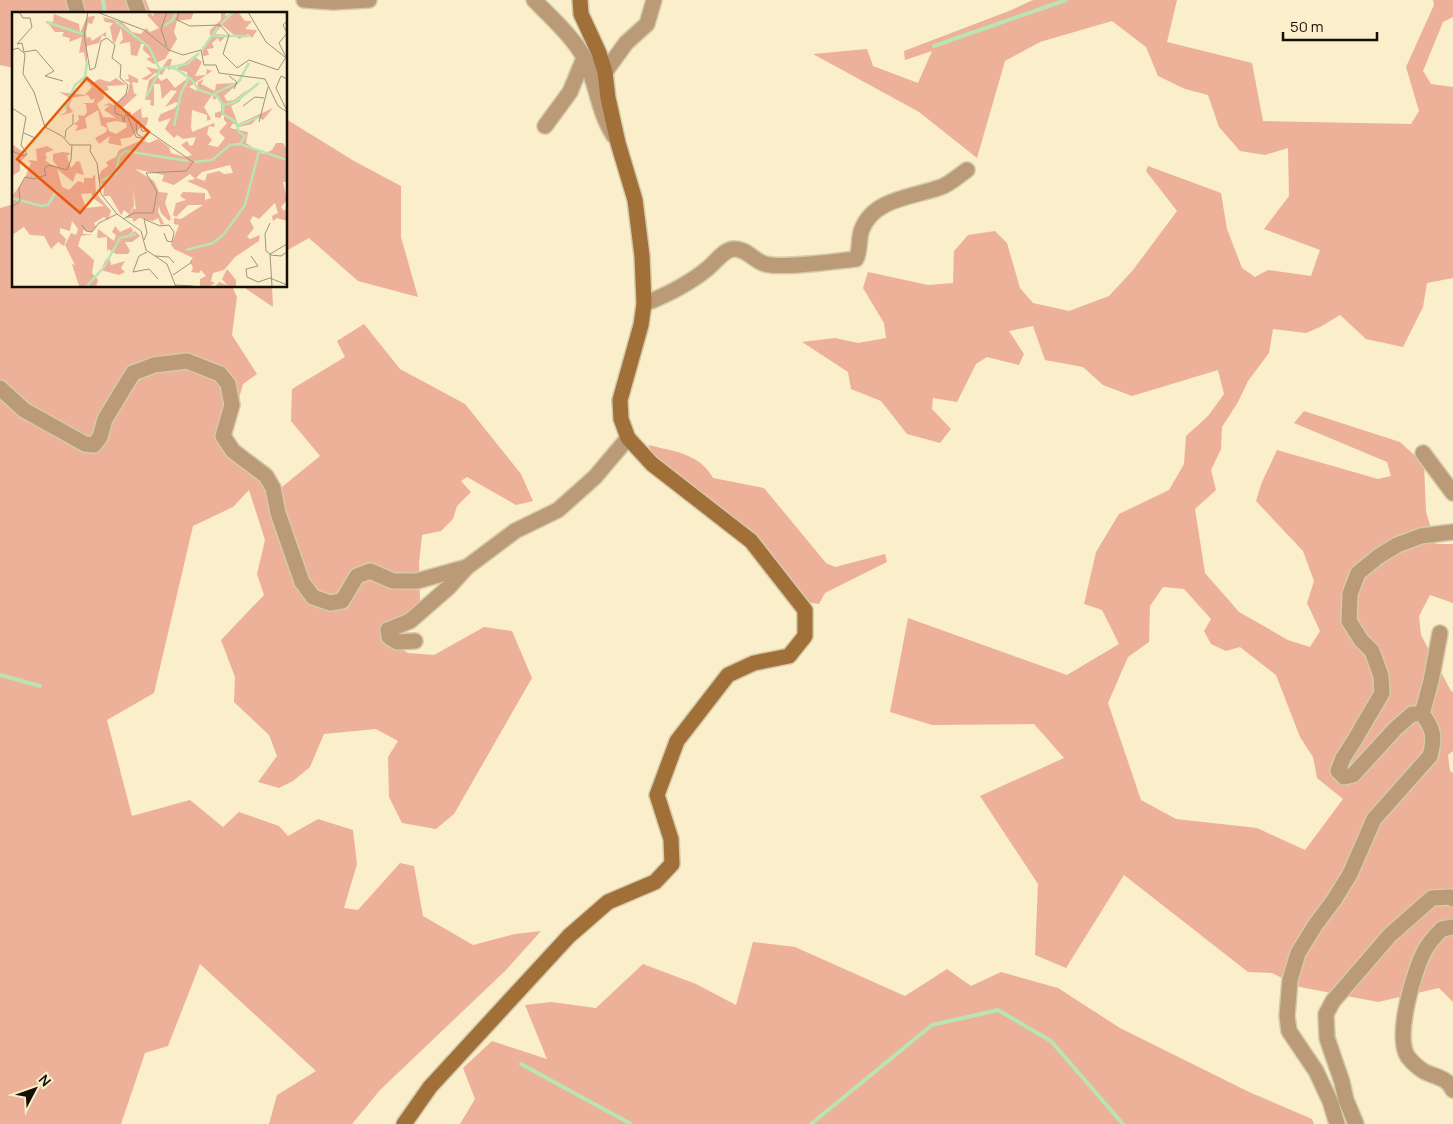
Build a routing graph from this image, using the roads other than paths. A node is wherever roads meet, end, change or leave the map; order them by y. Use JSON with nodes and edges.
{"nodes":[{"id":1,"x":134,"y":0,"type":"edge"},
{"id":2,"x":304,"y":0,"type":"edge"},
{"id":3,"x":369,"y":0,"type":"edge"},
{"id":4,"x":534,"y":0,"type":"edge"},
{"id":5,"x":545,"y":0,"type":"edge"},
{"id":6,"x":580,"y":0,"type":"edge"},
{"id":7,"x":654,"y":0,"type":"edge"},
{"id":8,"x":138,"y":12,"type":"edge"},
{"id":9,"x":563,"y":30,"type":"junction"},
{"id":10,"x":584,"y":58,"type":"junction"},
{"id":11,"x":605,"y":72,"type":"junction"},
{"id":12,"x":545,"y":126,"type":"dead end"},
{"id":13,"x":618,"y":142,"type":"junction"},
{"id":14,"x":967,"y":170,"type":"dead end"},
{"id":15,"x":644,"y":304,"type":"junction"},
{"id":16,"x":0,"y":388,"type":"edge"},
{"id":17,"x":628,"y":438,"type":"junction"},
{"id":18,"x":1423,"y":454,"type":"dead end"},
{"id":19,"x":1453,"y":493,"type":"edge"},
{"id":20,"x":1453,"y":532,"type":"edge"},
{"id":21,"x":467,"y":567,"type":"junction"},
{"id":22,"x":1440,"y":633,"type":"dead end"},
{"id":23,"x":415,"y":641,"type":"dead end"},
{"id":24,"x":1422,"y":714,"type":"junction"},
{"id":25,"x":1453,"y":899,"type":"edge"},
{"id":26,"x":1453,"y":927,"type":"edge"},
{"id":27,"x":1453,"y":1090,"type":"edge"},
{"id":28,"x":404,"y":1124,"type":"edge"},
{"id":29,"x":1337,"y":1124,"type":"edge"},
{"id":30,"x":1356,"y":1124,"type":"edge"}],
"edges":[{"from":1,"to":8,"type":"street"},
{"from":2,"to":3,"type":"street"},
{"from":4,"to":9,"type":"street"},
{"from":5,"to":9,"type":"street"},
{"from":6,"to":11,"type":"main road"},
{"from":7,"to":11,"type":"street"},
{"from":9,"to":10,"type":"street"},
{"from":10,"to":12,"type":"street"},
{"from":10,"to":13,"type":"street"},
{"from":11,"to":13,"type":"main road"},
{"from":13,"to":15,"type":"main road"},
{"from":14,"to":15,"type":"street"},
{"from":15,"to":17,"type":"main road"},
{"from":16,"to":21,"type":"street"},
{"from":17,"to":21,"type":"street"},
{"from":17,"to":28,"type":"main road"},
{"from":18,"to":19,"type":"street"},
{"from":20,"to":24,"type":"street"},
{"from":21,"to":23,"type":"street"},
{"from":22,"to":24,"type":"street"},
{"from":24,"to":29,"type":"street"},
{"from":25,"to":30,"type":"street"},
{"from":26,"to":27,"type":"street"}]}
